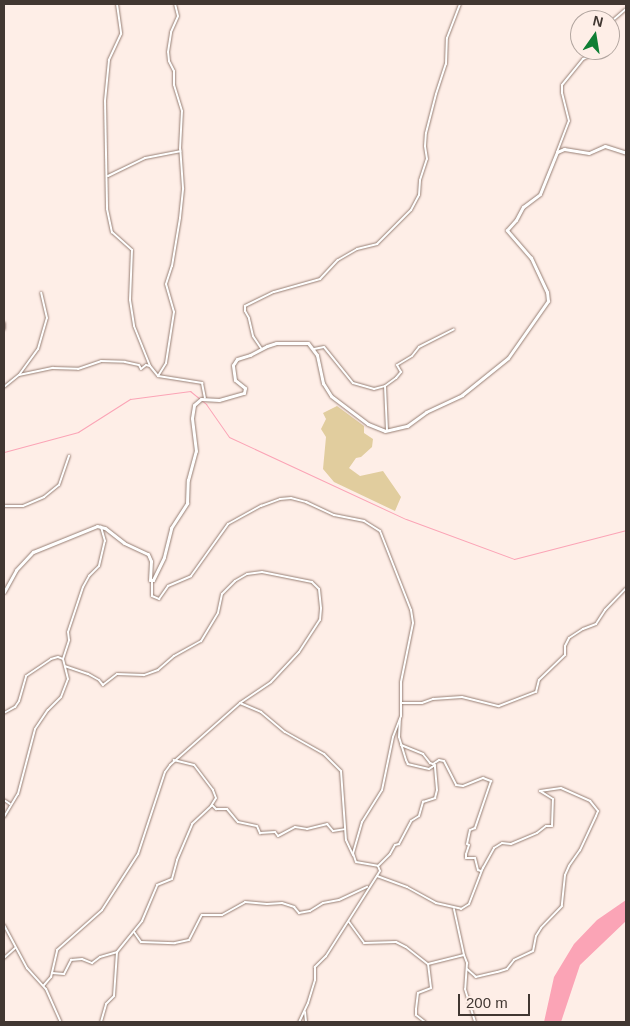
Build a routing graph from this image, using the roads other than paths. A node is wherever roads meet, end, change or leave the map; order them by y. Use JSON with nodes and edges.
{"nodes":[{"id":1,"x":117,"y":4,"type":"edge"},
{"id":2,"x":175,"y":4,"type":"edge"},
{"id":3,"x":460,"y":4,"type":"edge"},
{"id":4,"x":582,"y":60,"type":"edge"},
{"id":5,"x":180,"y":151,"type":"junction"},
{"id":6,"x":557,"y":152,"type":"junction"},
{"id":7,"x":626,"y":153,"type":"edge"},
{"id":8,"x":108,"y":176,"type":"junction"},
{"id":9,"x":41,"y":293,"type":"dead end"},
{"id":10,"x":4,"y":323,"type":"edge"},
{"id":11,"x":4,"y":329,"type":"edge"},
{"id":12,"x":454,"y":329,"type":"dead end"},
{"id":13,"x":261,"y":349,"type":"junction"},
{"id":14,"x":314,"y":349,"type":"junction"},
{"id":15,"x":150,"y":366,"type":"junction"},
{"id":16,"x":19,"y":375,"type":"junction"},
{"id":17,"x":158,"y":376,"type":"junction"},
{"id":18,"x":385,"y":386,"type":"junction"},
{"id":19,"x":4,"y":387,"type":"edge"},
{"id":20,"x":205,"y":398,"type":"junction"},
{"id":21,"x":387,"y":430,"type":"junction"},
{"id":22,"x":69,"y":456,"type":"dead end"},
{"id":23,"x":4,"y":506,"type":"edge"},
{"id":24,"x":100,"y":526,"type":"junction"},
{"id":25,"x":152,"y":581,"type":"junction"},
{"id":26,"x":626,"y":588,"type":"edge"},
{"id":27,"x":4,"y":592,"type":"edge"},
{"id":28,"x":63,"y":659,"type":"junction"},
{"id":29,"x":65,"y":666,"type":"junction"},
{"id":30,"x":240,"y":703,"type":"junction"},
{"id":31,"x":401,"y":703,"type":"junction"},
{"id":32,"x":4,"y":713,"type":"edge"},
{"id":33,"x":400,"y":719,"type":"junction"},
{"id":34,"x":401,"y":744,"type":"junction"},
{"id":35,"x":174,"y":760,"type":"junction"},
{"id":36,"x":4,"y":800,"type":"edge"},
{"id":37,"x":11,"y":804,"type":"junction"},
{"id":38,"x":212,"y":805,"type":"junction"},
{"id":39,"x":4,"y":817,"type":"edge"},
{"id":40,"x":346,"y":829,"type":"junction"},
{"id":41,"x":353,"y":855,"type":"junction"},
{"id":42,"x":378,"y":866,"type":"junction"},
{"id":43,"x":482,"y":872,"type":"junction"},
{"id":44,"x":377,"y":876,"type":"junction"},
{"id":45,"x":368,"y":887,"type":"junction"},
{"id":46,"x":454,"y":909,"type":"junction"},
{"id":47,"x":349,"y":922,"type":"junction"},
{"id":48,"x":4,"y":925,"type":"edge"},
{"id":49,"x":134,"y":932,"type":"junction"},
{"id":50,"x":15,"y":948,"type":"junction"},
{"id":51,"x":117,"y":952,"type":"junction"},
{"id":52,"x":464,"y":955,"type":"junction"},
{"id":53,"x":4,"y":958,"type":"edge"},
{"id":54,"x":428,"y":964,"type":"junction"},
{"id":55,"x":467,"y":969,"type":"junction"},
{"id":56,"x":52,"y":973,"type":"junction"},
{"id":57,"x":44,"y":985,"type":"junction"},
{"id":58,"x":305,"y":1010,"type":"junction"},
{"id":59,"x":61,"y":1022,"type":"edge"},
{"id":60,"x":101,"y":1022,"type":"edge"},
{"id":61,"x":299,"y":1022,"type":"edge"},
{"id":62,"x":306,"y":1022,"type":"edge"},
{"id":63,"x":425,"y":1022,"type":"edge"},
{"id":64,"x":475,"y":1022,"type":"edge"}],
"edges":[{"from":1,"to":8,"type":"street"},
{"from":2,"to":5,"type":"street"},
{"from":3,"to":13,"type":"street"},
{"from":4,"to":6,"type":"street"},
{"from":5,"to":8,"type":"street"},
{"from":5,"to":17,"type":"street"},
{"from":6,"to":7,"type":"main road"},
{"from":6,"to":21,"type":"main road"},
{"from":8,"to":15,"type":"street"},
{"from":9,"to":16,"type":"street"},
{"from":10,"to":11,"type":"street"},
{"from":12,"to":18,"type":"street"},
{"from":13,"to":14,"type":"main road"},
{"from":13,"to":20,"type":"main road"},
{"from":14,"to":18,"type":"street"},
{"from":14,"to":21,"type":"main road"},
{"from":15,"to":16,"type":"street"},
{"from":15,"to":17,"type":"street"},
{"from":16,"to":19,"type":"street"},
{"from":17,"to":20,"type":"street"},
{"from":18,"to":21,"type":"street"},
{"from":20,"to":25,"type":"main road"},
{"from":22,"to":23,"type":"street"},
{"from":24,"to":25,"type":"main road"},
{"from":24,"to":27,"type":"main road"},
{"from":24,"to":28,"type":"street"},
{"from":25,"to":31,"type":"street"},
{"from":26,"to":31,"type":"street"},
{"from":28,"to":29,"type":"street"},
{"from":28,"to":32,"type":"street"},
{"from":29,"to":30,"type":"street"},
{"from":29,"to":37,"type":"street"},
{"from":30,"to":35,"type":"street"},
{"from":30,"to":40,"type":"street"},
{"from":31,"to":33,"type":"street"},
{"from":33,"to":34,"type":"street"},
{"from":33,"to":41,"type":"street"},
{"from":34,"to":42,"type":"street"},
{"from":34,"to":43,"type":"street"},
{"from":35,"to":38,"type":"street"},
{"from":35,"to":56,"type":"street"},
{"from":36,"to":37,"type":"street"},
{"from":37,"to":39,"type":"street"},
{"from":38,"to":40,"type":"street"},
{"from":38,"to":49,"type":"street"},
{"from":40,"to":41,"type":"street"},
{"from":41,"to":42,"type":"street"},
{"from":42,"to":44,"type":"street"},
{"from":43,"to":46,"type":"street"},
{"from":43,"to":55,"type":"street"},
{"from":44,"to":45,"type":"street"},
{"from":44,"to":46,"type":"street"},
{"from":45,"to":47,"type":"street"},
{"from":45,"to":49,"type":"street"},
{"from":46,"to":52,"type":"street"},
{"from":47,"to":54,"type":"street"},
{"from":47,"to":58,"type":"street"},
{"from":48,"to":50,"type":"street"},
{"from":49,"to":51,"type":"street"},
{"from":50,"to":53,"type":"street"},
{"from":50,"to":57,"type":"street"},
{"from":51,"to":56,"type":"street"},
{"from":51,"to":60,"type":"street"},
{"from":52,"to":54,"type":"street"},
{"from":52,"to":55,"type":"street"},
{"from":54,"to":63,"type":"street"},
{"from":55,"to":64,"type":"street"},
{"from":56,"to":57,"type":"street"},
{"from":57,"to":59,"type":"street"},
{"from":58,"to":61,"type":"street"},
{"from":58,"to":62,"type":"street"}]}
